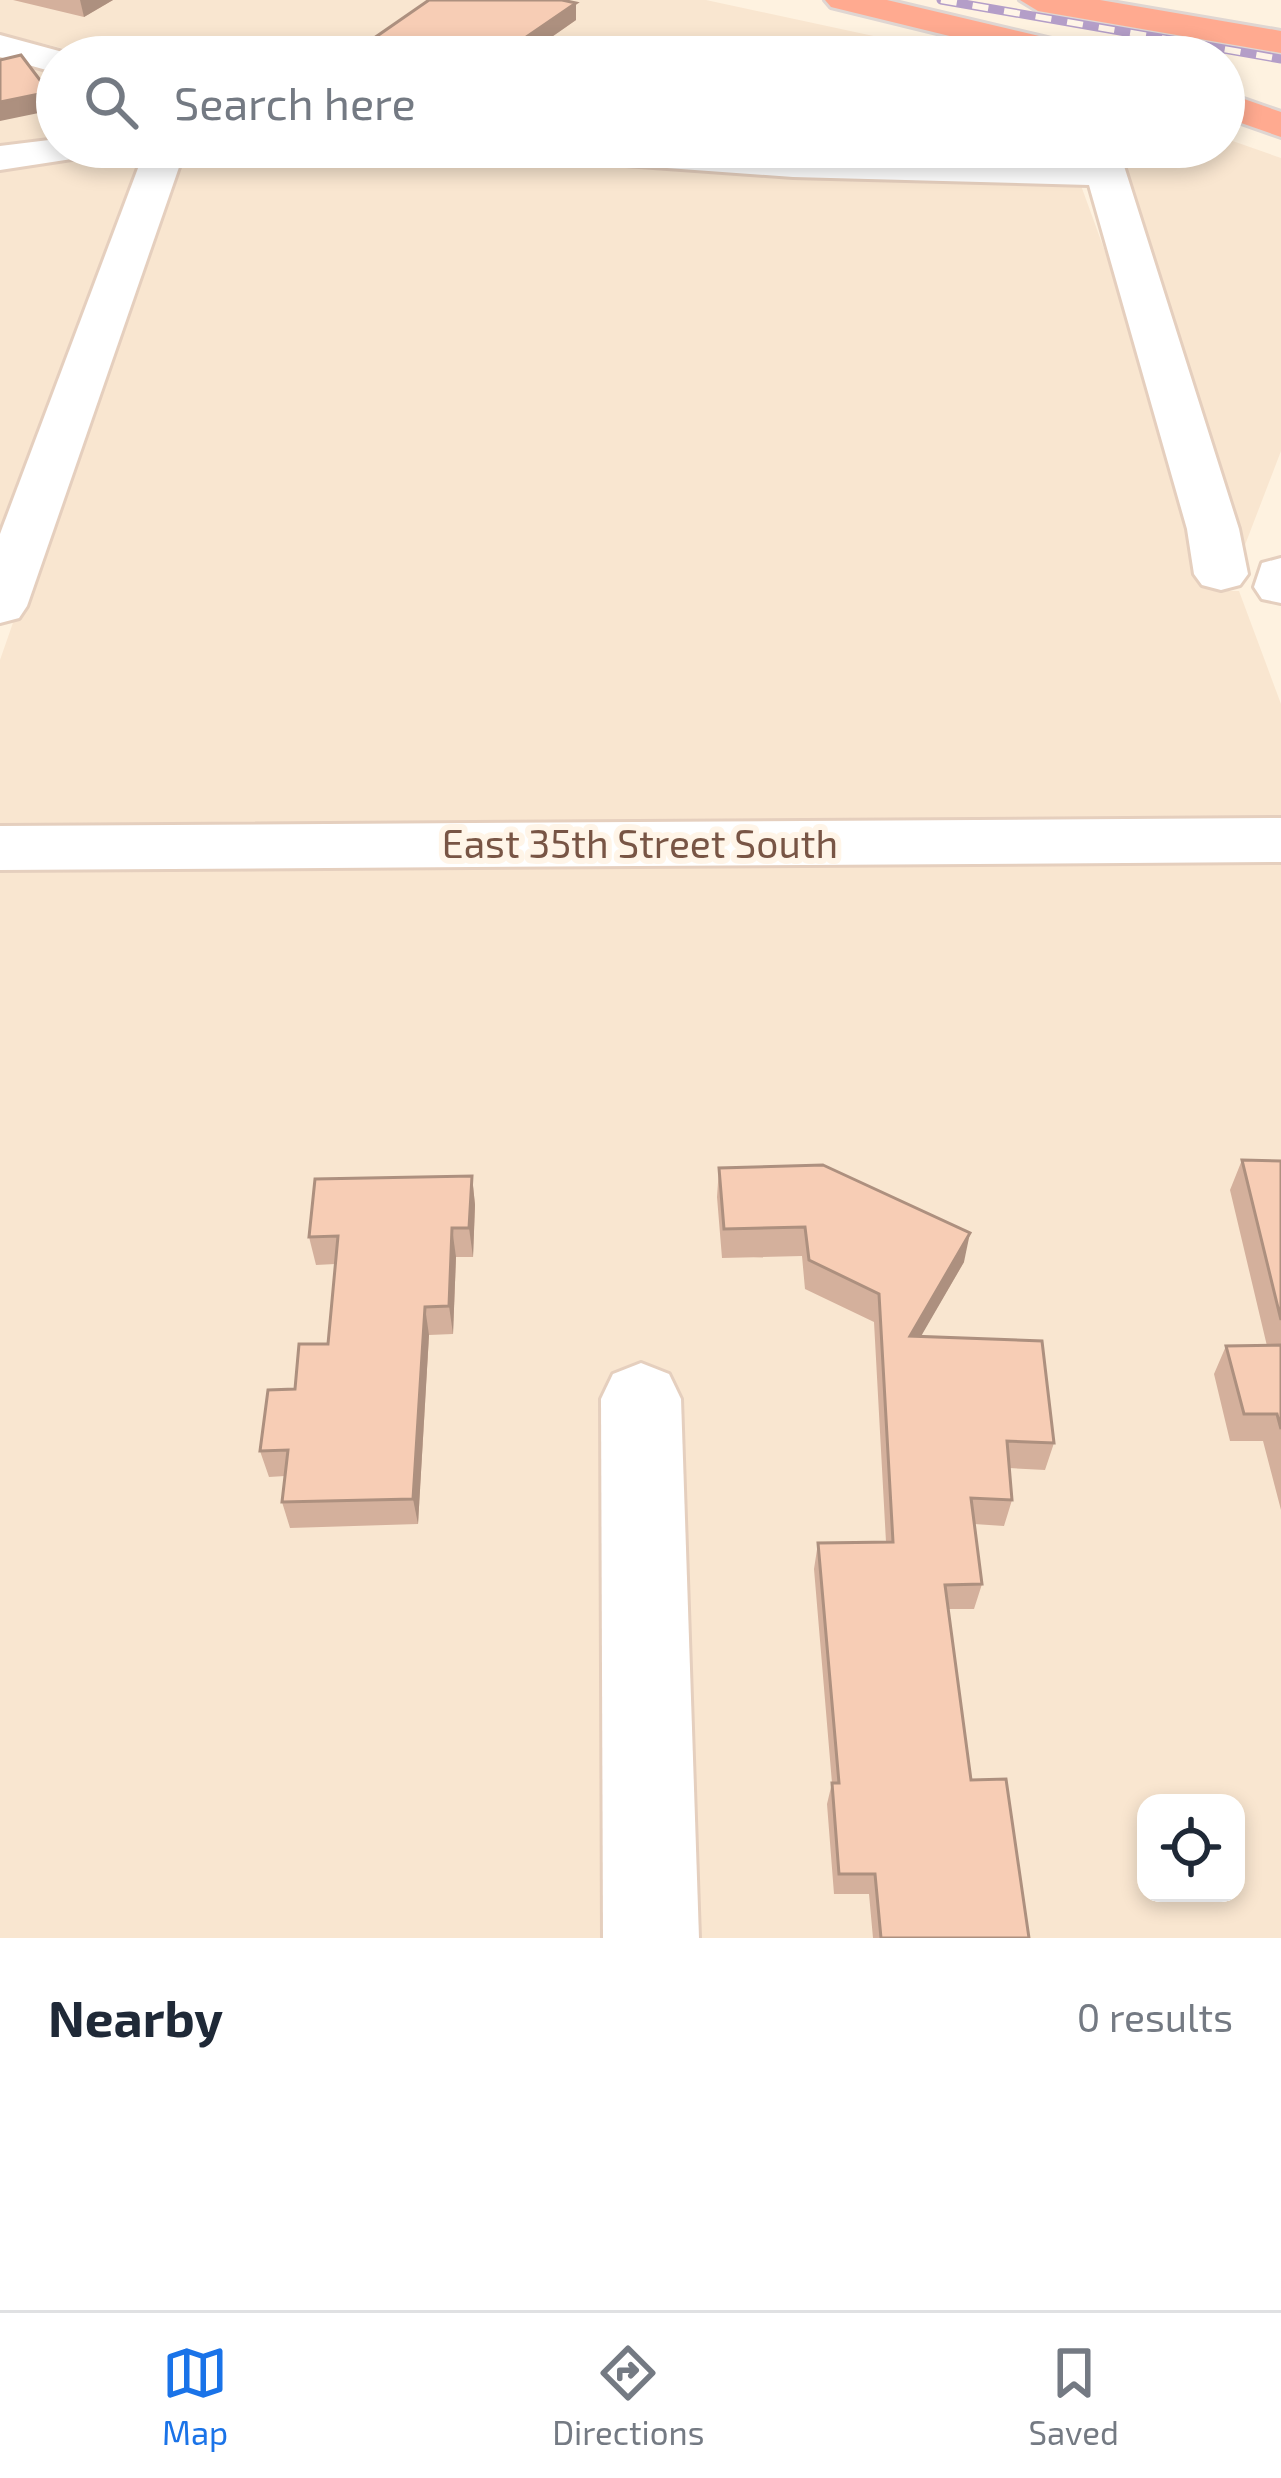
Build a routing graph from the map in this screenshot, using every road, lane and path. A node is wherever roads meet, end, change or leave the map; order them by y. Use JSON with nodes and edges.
{"nodes":[{"id":1,"x":843,"y":0,"type":"edge"},
{"id":2,"x":1038,"y":0,"type":"edge"},
{"id":3,"x":993,"y":36,"type":"edge"},
{"id":4,"x":1281,"y":42,"type":"edge"},
{"id":5,"x":0,"y":46,"type":"edge"},
{"id":6,"x":36,"y":56,"type":"edge"},
{"id":7,"x":1245,"y":112,"type":"edge"},
{"id":8,"x":1281,"y":125,"type":"edge"},
{"id":9,"x":36,"y":153,"type":"edge"},
{"id":10,"x":0,"y":158,"type":"edge"},
{"id":11,"x":158,"y":168,"type":"edge"},
{"id":12,"x":1102,"y":168,"type":"edge"},
{"id":13,"x":1221,"y":574,"type":"dead end"},
{"id":14,"x":1281,"y":576,"type":"edge"},
{"id":15,"x":1281,"y":587,"type":"edge"},
{"id":16,"x":0,"y":606,"type":"edge"},
{"id":17,"x":1281,"y":840,"type":"edge"},
{"id":18,"x":0,"y":848,"type":"edge"},
{"id":19,"x":641,"y":1399,"type":"dead end"},
{"id":20,"x":650,"y":1938,"type":"edge"}],
"edges":[{"from":1,"to":3,"type":"highway"},
{"from":2,"to":4,"type":"highway"},
{"from":5,"to":6,"type":"street"},
{"from":7,"to":8,"type":"highway"},
{"from":9,"to":10,"type":"street"},
{"from":11,"to":16,"type":"street"},
{"from":12,"to":13,"type":"street"},
{"from":14,"to":15,"type":"street"},
{"from":17,"to":18,"type":"street","name":"East 35th Street South"},
{"from":19,"to":20,"type":"street"}]}
